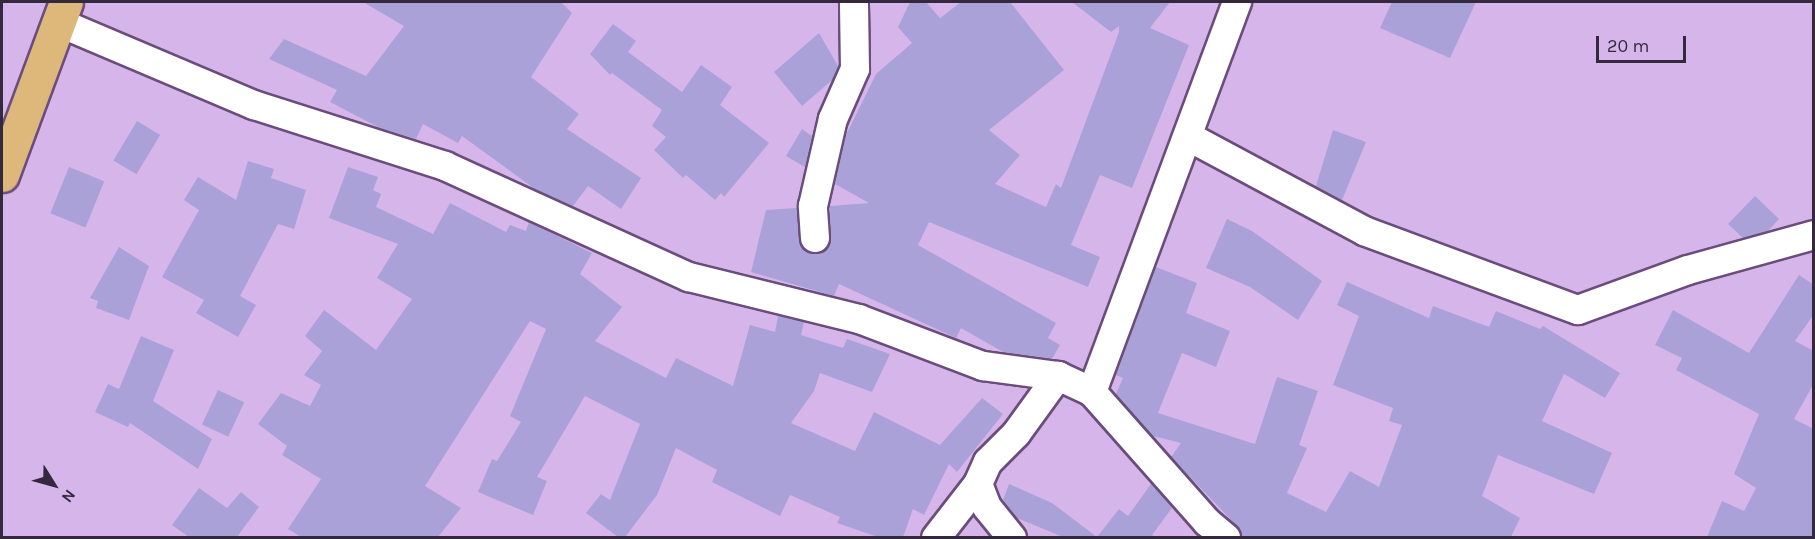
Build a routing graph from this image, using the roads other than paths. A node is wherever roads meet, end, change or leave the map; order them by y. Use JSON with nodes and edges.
{"nodes":[{"id":1,"x":854,"y":2,"type":"edge"},
{"id":2,"x":1237,"y":2,"type":"edge"},
{"id":3,"x":62,"y":12,"type":"edge"},
{"id":4,"x":1189,"y":137,"type":"junction"},
{"id":5,"x":2,"y":175,"type":"edge"},
{"id":6,"x":1814,"y":234,"type":"edge"},
{"id":7,"x":815,"y":238,"type":"dead end"},
{"id":8,"x":1058,"y":376,"type":"junction"},
{"id":9,"x":1092,"y":392,"type":"junction"},
{"id":10,"x":978,"y":484,"type":"junction"},
{"id":11,"x":936,"y":537,"type":"edge"},
{"id":12,"x":1012,"y":537,"type":"edge"},
{"id":13,"x":1226,"y":537,"type":"edge"}],
"edges":[{"from":1,"to":7,"type":"street"},
{"from":2,"to":4,"type":"street"},
{"from":3,"to":5,"type":"main road"},
{"from":3,"to":8,"type":"street"},
{"from":4,"to":6,"type":"street"},
{"from":4,"to":9,"type":"street"},
{"from":8,"to":9,"type":"street"},
{"from":8,"to":10,"type":"street"},
{"from":9,"to":13,"type":"street"},
{"from":10,"to":11,"type":"street"},
{"from":10,"to":12,"type":"street"}]}
